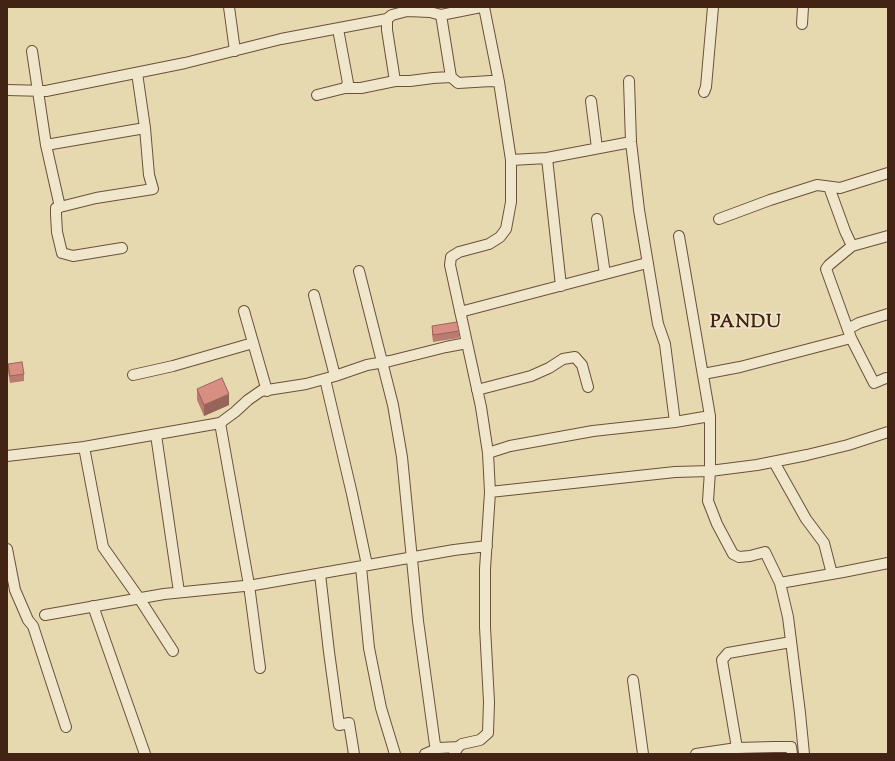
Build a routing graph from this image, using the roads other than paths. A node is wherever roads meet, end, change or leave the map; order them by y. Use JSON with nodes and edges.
{"nodes":[{"id":1,"x":229,"y":7,"type":"edge"},
{"id":2,"x":482,"y":7,"type":"edge"},
{"id":3,"x":713,"y":7,"type":"edge"},
{"id":4,"x":803,"y":7,"type":"edge"},
{"id":5,"x":389,"y":14,"type":"edge"},
{"id":6,"x":441,"y":15,"type":"junction"},
{"id":7,"x":802,"y":24,"type":"dead end"},
{"id":8,"x":338,"y":29,"type":"junction"},
{"id":9,"x":32,"y":51,"type":"dead end"},
{"id":10,"x":235,"y":51,"type":"junction"},
{"id":11,"x":137,"y":72,"type":"junction"},
{"id":12,"x":451,"y":77,"type":"junction"},
{"id":13,"x":396,"y":80,"type":"junction"},
{"id":14,"x":629,"y":81,"type":"dead end"},
{"id":15,"x":499,"y":82,"type":"junction"},
{"id":16,"x":346,"y":88,"type":"junction"},
{"id":17,"x":7,"y":90,"type":"edge"},
{"id":18,"x":38,"y":91,"type":"junction"},
{"id":19,"x":704,"y":92,"type":"dead end"},
{"id":20,"x":317,"y":95,"type":"dead end"},
{"id":21,"x":591,"y":101,"type":"dead end"},
{"id":22,"x":145,"y":128,"type":"junction"},
{"id":23,"x":631,"y":142,"type":"junction"},
{"id":24,"x":46,"y":145,"type":"junction"},
{"id":25,"x":597,"y":148,"type":"junction"},
{"id":26,"x":547,"y":158,"type":"junction"},
{"id":27,"x":511,"y":160,"type":"junction"},
{"id":28,"x":888,"y":173,"type":"edge"},
{"id":29,"x":829,"y":186,"type":"junction"},
{"id":30,"x":60,"y":207,"type":"junction"},
{"id":31,"x":597,"y":219,"type":"dead end"},
{"id":32,"x":719,"y":219,"type":"dead end"},
{"id":33,"x":680,"y":236,"type":"dead end"},
{"id":34,"x":888,"y":236,"type":"edge"},
{"id":35,"x":852,"y":246,"type":"junction"},
{"id":36,"x":122,"y":248,"type":"dead end"},
{"id":37,"x":647,"y":263,"type":"junction"},
{"id":38,"x":359,"y":271,"type":"dead end"},
{"id":39,"x":605,"y":274,"type":"junction"},
{"id":40,"x":561,"y":286,"type":"junction"},
{"id":41,"x":314,"y":295,"type":"dead end"},
{"id":42,"x":244,"y":311,"type":"dead end"},
{"id":43,"x":460,"y":312,"type":"junction"},
{"id":44,"x":888,"y":314,"type":"edge"},
{"id":45,"x":850,"y":333,"type":"junction"},
{"id":46,"x":253,"y":343,"type":"junction"},
{"id":47,"x":467,"y":343,"type":"junction"},
{"id":48,"x":382,"y":362,"type":"junction"},
{"id":49,"x":133,"y":374,"type":"dead end"},
{"id":50,"x":702,"y":374,"type":"junction"},
{"id":51,"x":330,"y":377,"type":"junction"},
{"id":52,"x":887,"y":380,"type":"edge"},
{"id":53,"x":588,"y":387,"type":"dead end"},
{"id":54,"x":477,"y":390,"type":"junction"},
{"id":55,"x":267,"y":391,"type":"junction"},
{"id":56,"x":710,"y":416,"type":"junction"},
{"id":57,"x":675,"y":422,"type":"junction"},
{"id":58,"x":220,"y":424,"type":"junction"},
{"id":59,"x":888,"y":432,"type":"edge"},
{"id":60,"x":156,"y":435,"type":"junction"},
{"id":61,"x":84,"y":448,"type":"junction"},
{"id":62,"x":488,"y":453,"type":"junction"},
{"id":63,"x":7,"y":456,"type":"edge"},
{"id":64,"x":774,"y":462,"type":"junction"},
{"id":65,"x":710,"y":470,"type":"junction"},
{"id":66,"x":490,"y":492,"type":"junction"},
{"id":67,"x":487,"y":546,"type":"junction"},
{"id":68,"x":7,"y":550,"type":"edge"},
{"id":69,"x":411,"y":558,"type":"junction"},
{"id":70,"x":888,"y":563,"type":"edge"},
{"id":71,"x":364,"y":566,"type":"junction"},
{"id":72,"x":320,"y":574,"type":"junction"},
{"id":73,"x":832,"y":574,"type":"junction"},
{"id":74,"x":780,"y":583,"type":"junction"},
{"id":75,"x":249,"y":585,"type":"junction"},
{"id":76,"x":179,"y":592,"type":"junction"},
{"id":77,"x":139,"y":598,"type":"junction"},
{"id":78,"x":93,"y":606,"type":"junction"},
{"id":79,"x":45,"y":615,"type":"dead end"},
{"id":80,"x":791,"y":642,"type":"junction"},
{"id":81,"x":173,"y":651,"type":"dead end"},
{"id":82,"x":260,"y":668,"type":"dead end"},
{"id":83,"x":633,"y":680,"type":"dead end"},
{"id":84,"x":66,"y":727,"type":"dead end"},
{"id":85,"x":439,"y":748,"type":"junction"},
{"id":86,"x":737,"y":748,"type":"junction"},
{"id":87,"x":456,"y":750,"type":"edge"},
{"id":88,"x":144,"y":754,"type":"edge"},
{"id":89,"x":354,"y":754,"type":"edge"},
{"id":90,"x":395,"y":754,"type":"edge"},
{"id":91,"x":425,"y":754,"type":"edge"},
{"id":92,"x":643,"y":754,"type":"edge"},
{"id":93,"x":696,"y":754,"type":"edge"},
{"id":94,"x":792,"y":754,"type":"edge"},
{"id":95,"x":804,"y":754,"type":"edge"}],
"edges":[{"from":1,"to":10,"type":"street"},
{"from":2,"to":6,"type":"street"},
{"from":2,"to":15,"type":"street"},
{"from":3,"to":19,"type":"street"},
{"from":4,"to":7,"type":"street"},
{"from":5,"to":6,"type":"street"},
{"from":5,"to":8,"type":"street"},
{"from":5,"to":13,"type":"street"},
{"from":6,"to":12,"type":"street"},
{"from":8,"to":10,"type":"street"},
{"from":8,"to":16,"type":"street"},
{"from":9,"to":18,"type":"street"},
{"from":10,"to":11,"type":"street"},
{"from":11,"to":18,"type":"street"},
{"from":11,"to":22,"type":"street"},
{"from":12,"to":13,"type":"street"},
{"from":12,"to":15,"type":"street"},
{"from":13,"to":16,"type":"street"},
{"from":14,"to":23,"type":"street"},
{"from":15,"to":27,"type":"street"},
{"from":16,"to":20,"type":"street"},
{"from":17,"to":18,"type":"street"},
{"from":18,"to":24,"type":"street"},
{"from":21,"to":25,"type":"street"},
{"from":22,"to":24,"type":"street"},
{"from":22,"to":30,"type":"street"},
{"from":23,"to":25,"type":"street"},
{"from":23,"to":37,"type":"street"},
{"from":24,"to":30,"type":"street"},
{"from":25,"to":26,"type":"street"},
{"from":26,"to":27,"type":"street"},
{"from":26,"to":40,"type":"street"},
{"from":27,"to":43,"type":"street"},
{"from":28,"to":29,"type":"street"},
{"from":29,"to":32,"type":"street"},
{"from":29,"to":35,"type":"street"},
{"from":30,"to":36,"type":"street"},
{"from":31,"to":39,"type":"street"},
{"from":33,"to":50,"type":"street"},
{"from":34,"to":35,"type":"street"},
{"from":35,"to":45,"type":"street"},
{"from":37,"to":39,"type":"street"},
{"from":37,"to":57,"type":"street"},
{"from":38,"to":48,"type":"street"},
{"from":39,"to":40,"type":"street"},
{"from":40,"to":43,"type":"street"},
{"from":41,"to":51,"type":"street"},
{"from":42,"to":46,"type":"street"},
{"from":43,"to":47,"type":"street"},
{"from":44,"to":45,"type":"street"},
{"from":45,"to":50,"type":"street"},
{"from":45,"to":52,"type":"street"},
{"from":46,"to":49,"type":"street"},
{"from":46,"to":55,"type":"street"},
{"from":47,"to":48,"type":"street"},
{"from":47,"to":54,"type":"street"},
{"from":48,"to":51,"type":"street"},
{"from":48,"to":69,"type":"street"},
{"from":50,"to":56,"type":"street"},
{"from":51,"to":55,"type":"street"},
{"from":51,"to":71,"type":"street"},
{"from":53,"to":54,"type":"street"},
{"from":54,"to":62,"type":"street"},
{"from":55,"to":58,"type":"street"},
{"from":56,"to":57,"type":"street"},
{"from":56,"to":65,"type":"street"},
{"from":57,"to":62,"type":"street"},
{"from":58,"to":60,"type":"street"},
{"from":58,"to":75,"type":"street"},
{"from":59,"to":64,"type":"street"},
{"from":60,"to":61,"type":"street"},
{"from":60,"to":76,"type":"street"},
{"from":61,"to":63,"type":"street"},
{"from":61,"to":77,"type":"street"},
{"from":62,"to":66,"type":"street"},
{"from":64,"to":65,"type":"street"},
{"from":64,"to":73,"type":"street"},
{"from":65,"to":66,"type":"street"},
{"from":65,"to":74,"type":"street"},
{"from":66,"to":67,"type":"street"},
{"from":67,"to":69,"type":"street"},
{"from":67,"to":87,"type":"street"},
{"from":68,"to":84,"type":"street"},
{"from":69,"to":71,"type":"street"},
{"from":69,"to":85,"type":"street"},
{"from":70,"to":73,"type":"street"},
{"from":71,"to":72,"type":"street"},
{"from":71,"to":90,"type":"street"},
{"from":72,"to":75,"type":"street"},
{"from":72,"to":89,"type":"street"},
{"from":73,"to":74,"type":"street"},
{"from":74,"to":80,"type":"street"},
{"from":75,"to":76,"type":"street"},
{"from":75,"to":82,"type":"street"},
{"from":76,"to":77,"type":"street"},
{"from":77,"to":78,"type":"street"},
{"from":77,"to":81,"type":"street"},
{"from":78,"to":79,"type":"street"},
{"from":78,"to":88,"type":"street"},
{"from":80,"to":86,"type":"street"},
{"from":80,"to":95,"type":"street"},
{"from":83,"to":92,"type":"street"},
{"from":85,"to":87,"type":"street"},
{"from":85,"to":91,"type":"street"},
{"from":86,"to":93,"type":"street"},
{"from":86,"to":94,"type":"street"}]}
